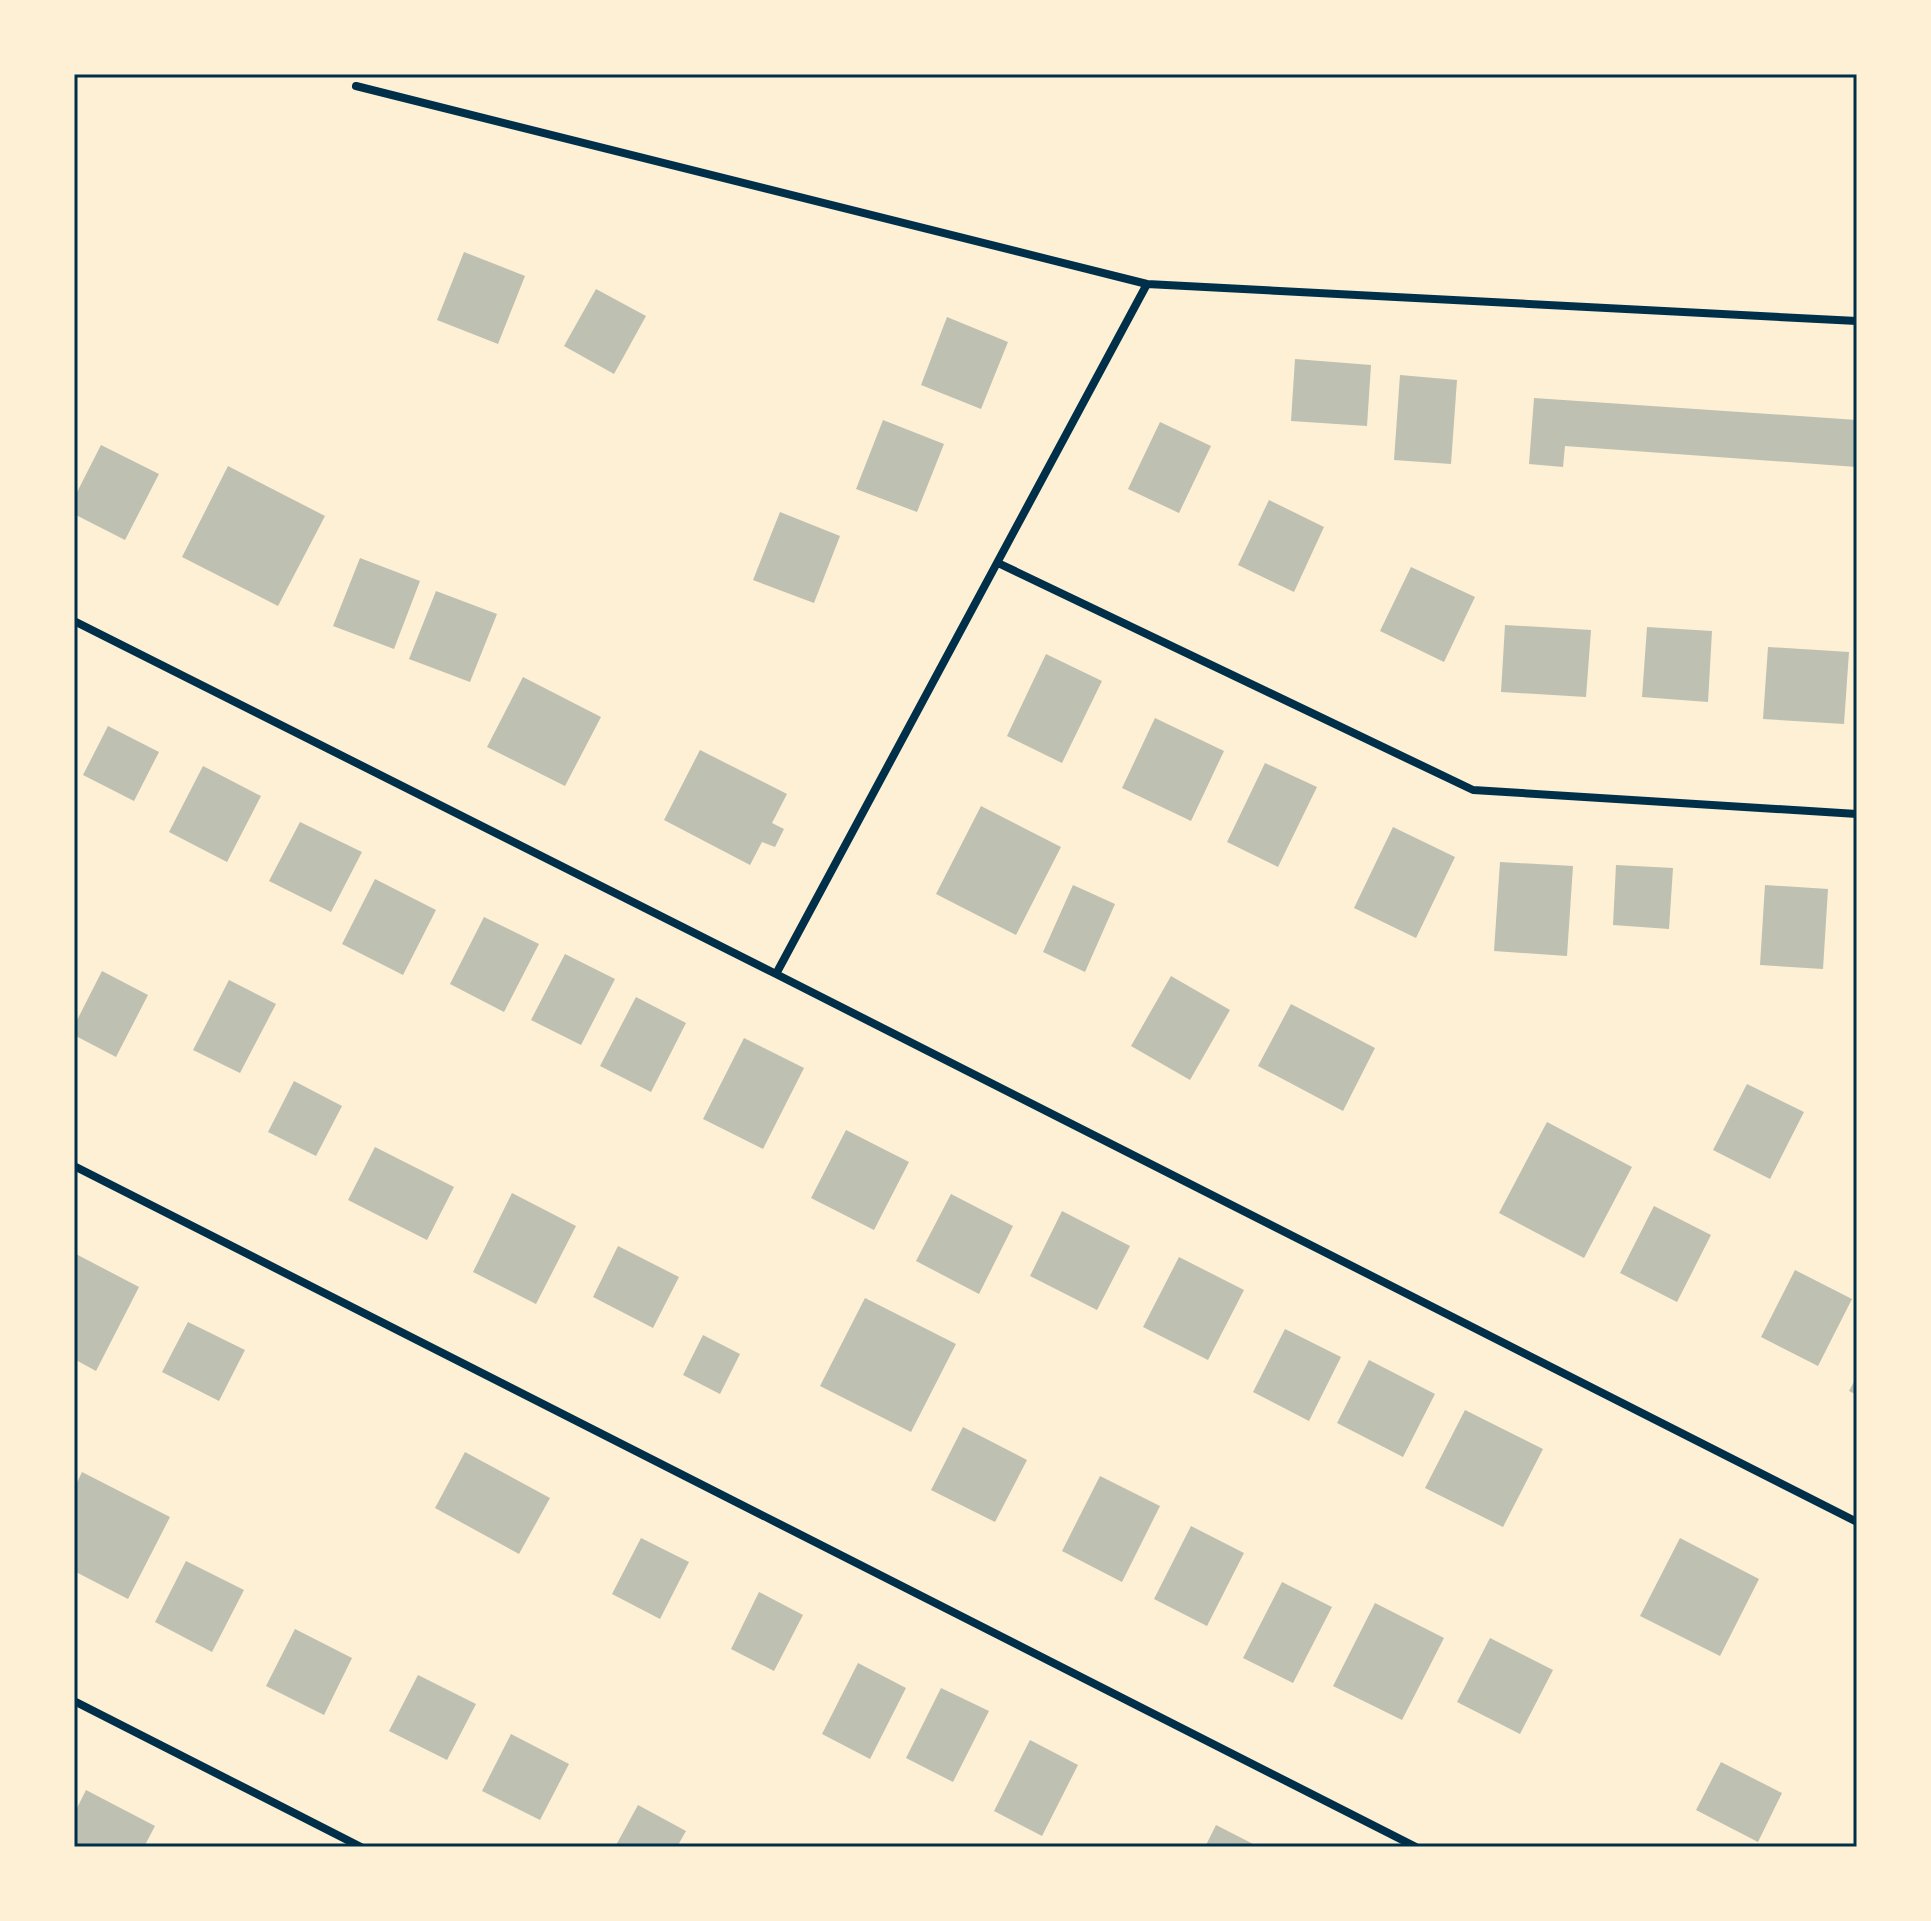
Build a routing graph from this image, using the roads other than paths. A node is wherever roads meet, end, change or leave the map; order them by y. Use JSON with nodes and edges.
{"nodes":[{"id":1,"x":356,"y":86,"type":"dead end"},
{"id":2,"x":1147,"y":284,"type":"junction"},
{"id":3,"x":1857,"y":321,"type":"edge"},
{"id":4,"x":998,"y":563,"type":"junction"},
{"id":5,"x":74,"y":621,"type":"edge"},
{"id":6,"x":1857,"y":814,"type":"edge"},
{"id":7,"x":776,"y":974,"type":"junction"},
{"id":8,"x":74,"y":1166,"type":"edge"},
{"id":9,"x":1857,"y":1522,"type":"edge"},
{"id":10,"x":74,"y":1701,"type":"edge"},
{"id":11,"x":361,"y":1847,"type":"edge"},
{"id":12,"x":1416,"y":1847,"type":"edge"}],
"edges":[{"from":1,"to":2,"type":"street"},
{"from":2,"to":3,"type":"street"},
{"from":2,"to":4,"type":"street"},
{"from":4,"to":6,"type":"street"},
{"from":4,"to":7,"type":"street"},
{"from":5,"to":7,"type":"street"},
{"from":7,"to":9,"type":"street"},
{"from":8,"to":12,"type":"street"},
{"from":10,"to":11,"type":"street"}]}
